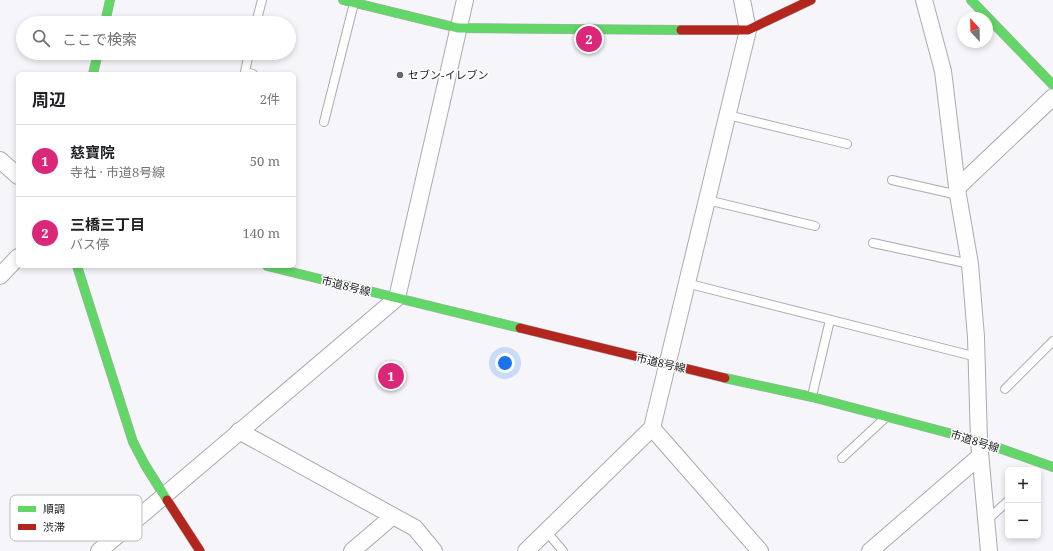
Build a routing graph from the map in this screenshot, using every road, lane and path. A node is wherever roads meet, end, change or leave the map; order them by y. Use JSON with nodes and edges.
{"nodes":[{"id":1,"x":110,"y":0,"type":"edge"},
{"id":2,"x":262,"y":0,"type":"edge"},
{"id":3,"x":343,"y":0,"type":"edge"},
{"id":4,"x":465,"y":0,"type":"edge"},
{"id":5,"x":742,"y":0,"type":"edge"},
{"id":6,"x":811,"y":0,"type":"edge"},
{"id":7,"x":924,"y":0,"type":"edge"},
{"id":8,"x":971,"y":0,"type":"edge"},
{"id":9,"x":354,"y":3,"type":"junction"},
{"id":10,"x":107,"y":16,"type":"edge"},
{"id":11,"x":258,"y":16,"type":"edge"},
{"id":12,"x":458,"y":28,"type":"junction"},
{"id":13,"x":748,"y":30,"type":"junction"},
{"id":14,"x":96,"y":60,"type":"edge"},
{"id":15,"x":248,"y":60,"type":"edge"},
{"id":16,"x":93,"y":72,"type":"edge"},
{"id":17,"x":245,"y":72,"type":"edge"},
{"id":18,"x":1053,"y":85,"type":"edge"},
{"id":19,"x":1053,"y":97,"type":"edge"},
{"id":20,"x":728,"y":115,"type":"junction"},
{"id":21,"x":324,"y":122,"type":"dead end"},
{"id":22,"x":846,"y":144,"type":"dead end"},
{"id":23,"x":0,"y":160,"type":"edge"},
{"id":24,"x":16,"y":174,"type":"edge"},
{"id":25,"x":892,"y":180,"type":"dead end"},
{"id":26,"x":958,"y":191,"type":"junction"},
{"id":27,"x":707,"y":200,"type":"junction"},
{"id":28,"x":815,"y":226,"type":"dead end"},
{"id":29,"x":873,"y":243,"type":"dead end"},
{"id":30,"x":16,"y":259,"type":"edge"},
{"id":31,"x":970,"y":264,"type":"junction"},
{"id":32,"x":78,"y":268,"type":"edge"},
{"id":33,"x":275,"y":268,"type":"edge"},
{"id":34,"x":0,"y":276,"type":"edge"},
{"id":35,"x":686,"y":283,"type":"junction"},
{"id":36,"x":397,"y":298,"type":"junction"},
{"id":37,"x":830,"y":320,"type":"junction"},
{"id":38,"x":1053,"y":341,"type":"edge"},
{"id":39,"x":977,"y":357,"type":"junction"},
{"id":40,"x":668,"y":365,"type":"junction"},
{"id":41,"x":1005,"y":389,"type":"dead end"},
{"id":42,"x":812,"y":397,"type":"junction"},
{"id":43,"x":886,"y":416,"type":"junction"},
{"id":44,"x":652,"y":428,"type":"junction"},
{"id":45,"x":238,"y":431,"type":"junction"},
{"id":46,"x":979,"y":448,"type":"junction"},
{"id":47,"x":842,"y":458,"type":"dead end"},
{"id":48,"x":1050,"y":466,"type":"edge"},
{"id":49,"x":1041,"y":471,"type":"edge"},
{"id":50,"x":164,"y":496,"type":"junction"},
{"id":51,"x":1006,"y":503,"type":"edge"},
{"id":52,"x":142,"y":515,"type":"edge"},
{"id":53,"x":393,"y":516,"type":"junction"},
{"id":54,"x":986,"y":522,"type":"junction"},
{"id":55,"x":546,"y":531,"type":"junction"},
{"id":56,"x":111,"y":541,"type":"edge"},
{"id":57,"x":874,"y":550,"type":"edge"},
{"id":58,"x":99,"y":551,"type":"edge"},
{"id":59,"x":200,"y":551,"type":"edge"},
{"id":60,"x":352,"y":551,"type":"edge"},
{"id":61,"x":434,"y":551,"type":"edge"},
{"id":62,"x":526,"y":551,"type":"edge"},
{"id":63,"x":562,"y":551,"type":"edge"},
{"id":64,"x":760,"y":551,"type":"edge"},
{"id":65,"x":989,"y":551,"type":"edge"}],
"edges":[{"from":1,"to":10,"type":"street"},
{"from":2,"to":11,"type":"lane"},
{"from":3,"to":9,"type":"street"},
{"from":4,"to":12,"type":"street"},
{"from":5,"to":13,"type":"street"},
{"from":6,"to":13,"type":"street"},
{"from":7,"to":26,"type":"street"},
{"from":8,"to":18,"type":"street"},
{"from":9,"to":12,"type":"street"},
{"from":9,"to":21,"type":"lane"},
{"from":12,"to":13,"type":"street"},
{"from":12,"to":36,"type":"street"},
{"from":13,"to":20,"type":"street"},
{"from":14,"to":16,"type":"street"},
{"from":15,"to":17,"type":"lane"},
{"from":19,"to":26,"type":"street"},
{"from":20,"to":22,"type":"lane"},
{"from":20,"to":27,"type":"street"},
{"from":23,"to":24,"type":"street"},
{"from":25,"to":26,"type":"lane"},
{"from":26,"to":31,"type":"street"},
{"from":27,"to":28,"type":"lane"},
{"from":27,"to":35,"type":"street"},
{"from":29,"to":31,"type":"lane"},
{"from":30,"to":34,"type":"street"},
{"from":31,"to":39,"type":"street"},
{"from":32,"to":50,"type":"street"},
{"from":33,"to":36,"type":"street","name":"市道8号線"},
{"from":35,"to":37,"type":"lane"},
{"from":35,"to":40,"type":"street"},
{"from":36,"to":40,"type":"street","name":"市道8号線"},
{"from":36,"to":45,"type":"street"},
{"from":37,"to":39,"type":"lane"},
{"from":37,"to":42,"type":"lane"},
{"from":38,"to":41,"type":"lane"},
{"from":39,"to":46,"type":"street"},
{"from":40,"to":42,"type":"street","name":"市道8号線"},
{"from":40,"to":44,"type":"street"},
{"from":42,"to":43,"type":"street","name":"市道8号線"},
{"from":43,"to":46,"type":"street","name":"市道8号線"},
{"from":43,"to":47,"type":"lane"},
{"from":44,"to":55,"type":"street"},
{"from":44,"to":64,"type":"street"},
{"from":45,"to":50,"type":"street"},
{"from":45,"to":53,"type":"street"},
{"from":46,"to":48,"type":"street","name":"市道8号線"},
{"from":46,"to":54,"type":"street"},
{"from":46,"to":57,"type":"street"},
{"from":48,"to":49,"type":"lane"},
{"from":50,"to":52,"type":"street"},
{"from":50,"to":59,"type":"street"},
{"from":51,"to":54,"type":"lane"},
{"from":53,"to":60,"type":"street"},
{"from":53,"to":61,"type":"street"},
{"from":54,"to":65,"type":"street"},
{"from":55,"to":62,"type":"street"},
{"from":55,"to":63,"type":"lane"},
{"from":56,"to":58,"type":"street"}]}
